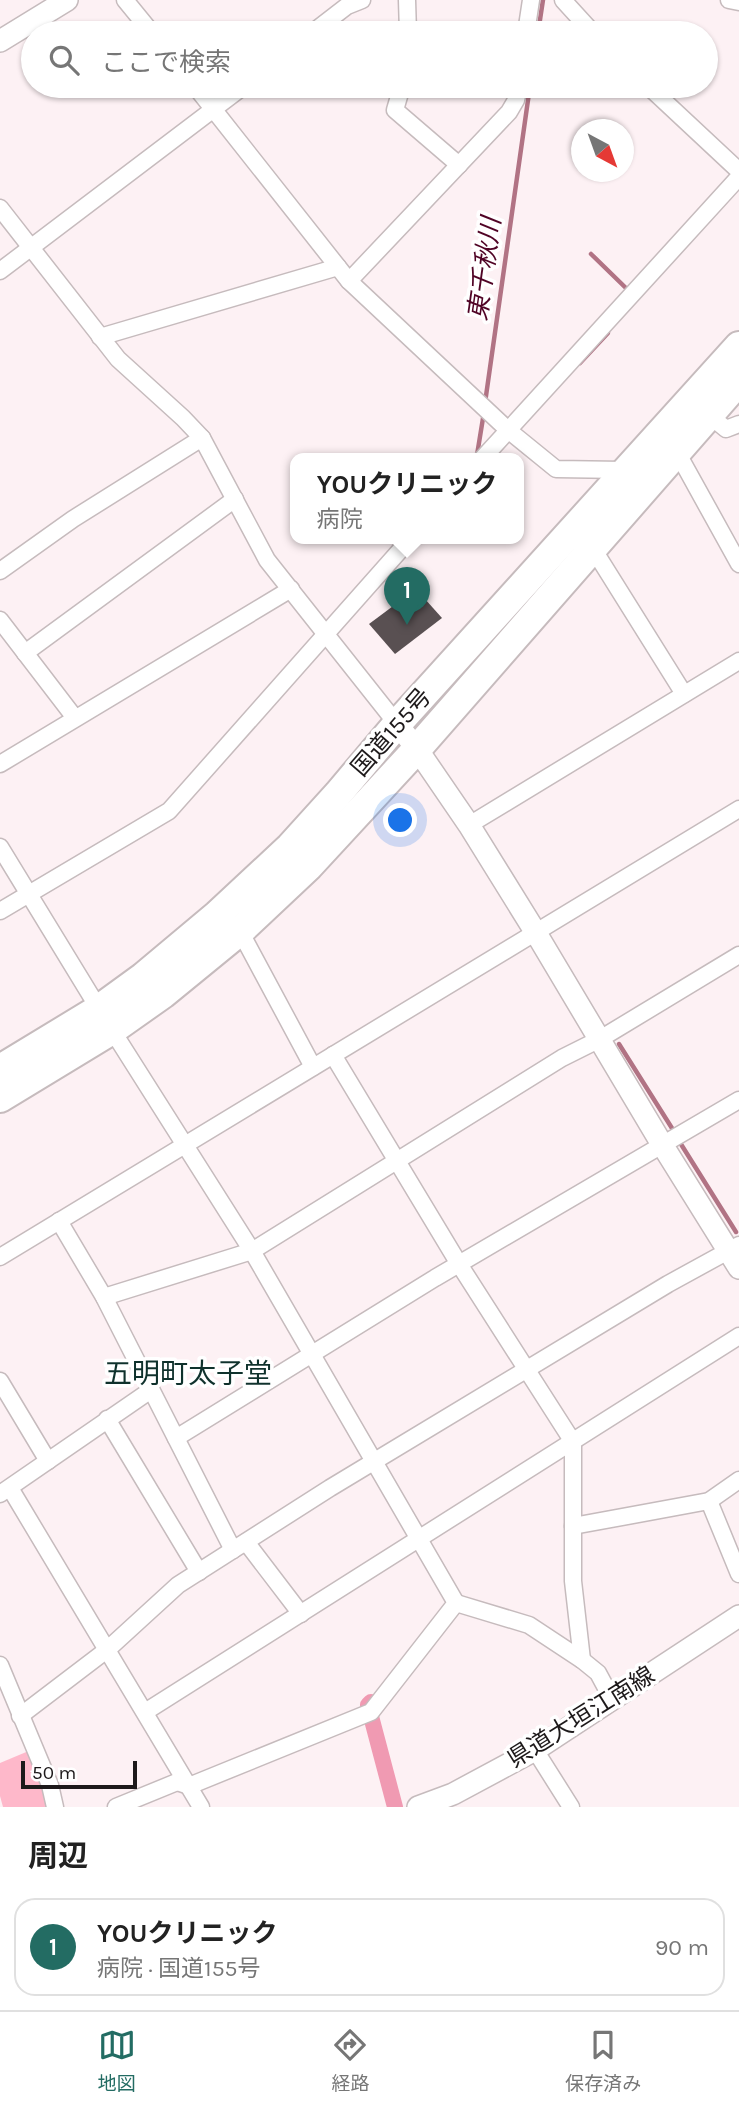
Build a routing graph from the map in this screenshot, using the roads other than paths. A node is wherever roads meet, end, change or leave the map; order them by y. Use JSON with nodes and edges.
{"nodes":[{"id":1,"x":67,"y":0,"type":"edge"},
{"id":2,"x":125,"y":0,"type":"edge"},
{"id":3,"x":362,"y":0,"type":"edge"},
{"id":4,"x":407,"y":0,"type":"edge"},
{"id":5,"x":531,"y":0,"type":"edge"},
{"id":6,"x":563,"y":0,"type":"edge"},
{"id":7,"x":729,"y":0,"type":"edge"},
{"id":8,"x":739,"y":2,"type":"edge"},
{"id":9,"x":31,"y":21,"type":"edge"},
{"id":10,"x":142,"y":21,"type":"edge"},
{"id":11,"x":328,"y":21,"type":"edge"},
{"id":12,"x":408,"y":21,"type":"edge"},
{"id":13,"x":528,"y":21,"type":"edge"},
{"id":14,"x":582,"y":21,"type":"edge"},
{"id":15,"x":21,"y":27,"type":"edge"},
{"id":16,"x":1,"y":39,"type":"edge"},
{"id":17,"x":205,"y":98,"type":"edge"},
{"id":18,"x":228,"y":98,"type":"edge"},
{"id":19,"x":398,"y":98,"type":"edge"},
{"id":20,"x":516,"y":98,"type":"edge"},
{"id":21,"x":661,"y":98,"type":"edge"},
{"id":22,"x":214,"y":108,"type":"junction"},
{"id":23,"x":459,"y":165,"type":"junction"},
{"id":24,"x":739,"y":171,"type":"edge"},
{"id":25,"x":739,"y":177,"type":"edge"},
{"id":26,"x":0,"y":208,"type":"edge"},
{"id":27,"x":31,"y":248,"type":"junction"},
{"id":28,"x":338,"y":267,"type":"junction"},
{"id":29,"x":0,"y":271,"type":"edge"},
{"id":30,"x":349,"y":281,"type":"junction"},
{"id":31,"x":100,"y":337,"type":"junction"},
{"id":32,"x":739,"y":346,"type":"edge"},
{"id":33,"x":739,"y":381,"type":"edge"},
{"id":34,"x":709,"y":415,"type":"junction"},
{"id":35,"x":739,"y":424,"type":"edge"},
{"id":36,"x":508,"y":430,"type":"junction"},
{"id":37,"x":202,"y":438,"type":"junction"},
{"id":38,"x":677,"y":452,"type":"junction"},
{"id":39,"x":487,"y":453,"type":"edge"},
{"id":40,"x":624,"y":470,"type":"junction"},
{"id":41,"x":235,"y":499,"type":"junction"},
{"id":42,"x":406,"y":544,"type":"edge"},
{"id":43,"x":592,"y":547,"type":"junction"},
{"id":44,"x":739,"y":564,"type":"edge"},
{"id":45,"x":0,"y":571,"type":"edge"},
{"id":46,"x":291,"y":589,"type":"junction"},
{"id":47,"x":0,"y":620,"type":"edge"},
{"id":48,"x":327,"y":633,"type":"junction"},
{"id":49,"x":25,"y":653,"type":"junction"},
{"id":50,"x":739,"y":661,"type":"edge"},
{"id":51,"x":684,"y":694,"type":"junction"},
{"id":52,"x":75,"y":718,"type":"junction"},
{"id":53,"x":397,"y":724,"type":"junction"},
{"id":54,"x":417,"y":749,"type":"junction"},
{"id":55,"x":0,"y":764,"type":"edge"},
{"id":56,"x":739,"y":809,"type":"edge"},
{"id":57,"x":469,"y":825,"type":"junction"},
{"id":58,"x":0,"y":847,"type":"edge"},
{"id":59,"x":29,"y":894,"type":"junction"},
{"id":60,"x":0,"y":911,"type":"edge"},
{"id":61,"x":240,"y":931,"type":"junction"},
{"id":62,"x":536,"y":933,"type":"junction"},
{"id":63,"x":739,"y":955,"type":"edge"},
{"id":64,"x":105,"y":1019,"type":"junction"},
{"id":65,"x":600,"y":1039,"type":"junction"},
{"id":66,"x":333,"y":1055,"type":"junction"},
{"id":67,"x":313,"y":1067,"type":"junction"},
{"id":68,"x":0,"y":1069,"type":"edge"},
{"id":69,"x":0,"y":1098,"type":"edge"},
{"id":70,"x":739,"y":1100,"type":"edge"},
{"id":71,"x":186,"y":1145,"type":"junction"},
{"id":72,"x":663,"y":1146,"type":"junction"},
{"id":73,"x":397,"y":1161,"type":"junction"},
{"id":74,"x":59,"y":1221,"type":"junction"},
{"id":75,"x":252,"y":1251,"type":"junction"},
{"id":76,"x":736,"y":1255,"type":"edge"},
{"id":77,"x":0,"y":1257,"type":"edge"},
{"id":78,"x":459,"y":1264,"type":"junction"},
{"id":79,"x":104,"y":1297,"type":"junction"},
{"id":80,"x":739,"y":1336,"type":"edge"},
{"id":81,"x":312,"y":1356,"type":"junction"},
{"id":82,"x":526,"y":1371,"type":"junction"},
{"id":83,"x":0,"y":1381,"type":"edge"},
{"id":84,"x":151,"y":1390,"type":"junction"},
{"id":85,"x":107,"y":1419,"type":"junction"},
{"id":86,"x":176,"y":1438,"type":"junction"},
{"id":87,"x":572,"y":1442,"type":"junction"},
{"id":88,"x":48,"y":1461,"type":"junction"},
{"id":89,"x":374,"y":1462,"type":"junction"},
{"id":90,"x":739,"y":1480,"type":"edge"},
{"id":91,"x":5,"y":1491,"type":"edge"},
{"id":92,"x":709,"y":1501,"type":"junction"},
{"id":93,"x":573,"y":1526,"type":"junction"},
{"id":94,"x":419,"y":1538,"type":"junction"},
{"id":95,"x":240,"y":1546,"type":"junction"},
{"id":96,"x":199,"y":1572,"type":"junction"},
{"id":97,"x":739,"y":1574,"type":"edge"},
{"id":98,"x":456,"y":1603,"type":"junction"},
{"id":99,"x":301,"y":1614,"type":"junction"},
{"id":100,"x":739,"y":1616,"type":"edge"},
{"id":101,"x":108,"y":1649,"type":"junction"},
{"id":102,"x":582,"y":1660,"type":"junction"},
{"id":103,"x":0,"y":1665,"type":"edge"},
{"id":104,"x":612,"y":1699,"type":"junction"},
{"id":105,"x":145,"y":1712,"type":"junction"},
{"id":106,"x":20,"y":1716,"type":"junction"},
{"id":107,"x":535,"y":1750,"type":"junction"},
{"id":108,"x":189,"y":1786,"type":"junction"},
{"id":109,"x":55,"y":1807,"type":"edge"},
{"id":110,"x":116,"y":1807,"type":"edge"},
{"id":111,"x":201,"y":1807,"type":"edge"},
{"id":112,"x":418,"y":1807,"type":"edge"},
{"id":113,"x":571,"y":1807,"type":"edge"}],
"edges":[{"from":1,"to":9,"type":"street"},
{"from":2,"to":10,"type":"street"},
{"from":3,"to":11,"type":"street"},
{"from":4,"to":12,"type":"street"},
{"from":5,"to":13,"type":"street"},
{"from":6,"to":14,"type":"street"},
{"from":7,"to":8,"type":"street"},
{"from":15,"to":16,"type":"street"},
{"from":17,"to":22,"type":"street"},
{"from":18,"to":22,"type":"street"},
{"from":19,"to":23,"type":"street"},
{"from":20,"to":23,"type":"street"},
{"from":21,"to":24,"type":"street"},
{"from":22,"to":27,"type":"street"},
{"from":22,"to":28,"type":"street"},
{"from":23,"to":30,"type":"street"},
{"from":25,"to":36,"type":"street"},
{"from":26,"to":27,"type":"street"},
{"from":27,"to":29,"type":"street"},
{"from":27,"to":31,"type":"street"},
{"from":28,"to":30,"type":"street"},
{"from":28,"to":31,"type":"street"},
{"from":30,"to":36,"type":"street"},
{"from":31,"to":37,"type":"street"},
{"from":32,"to":40,"type":"highway","name":"国道155号"},
{"from":33,"to":34,"type":"highway","name":"国道155号"},
{"from":34,"to":35,"type":"street"},
{"from":34,"to":38,"type":"highway","name":"国道155号"},
{"from":36,"to":39,"type":"street"},
{"from":36,"to":40,"type":"street"},
{"from":37,"to":41,"type":"street"},
{"from":37,"to":45,"type":"street"},
{"from":38,"to":43,"type":"highway","name":"国道155号"},
{"from":38,"to":44,"type":"street"},
{"from":40,"to":53,"type":"highway","name":"国道155号"},
{"from":41,"to":46,"type":"street"},
{"from":41,"to":49,"type":"street"},
{"from":42,"to":48,"type":"street"},
{"from":43,"to":51,"type":"street"},
{"from":43,"to":54,"type":"highway","name":"国道155号"},
{"from":46,"to":48,"type":"street"},
{"from":46,"to":52,"type":"street"},
{"from":47,"to":49,"type":"street"},
{"from":48,"to":53,"type":"street"},
{"from":48,"to":59,"type":"street"},
{"from":49,"to":52,"type":"street"},
{"from":50,"to":51,"type":"street"},
{"from":51,"to":57,"type":"street"},
{"from":52,"to":55,"type":"street"},
{"from":53,"to":54,"type":"street"},
{"from":53,"to":64,"type":"highway","name":"国道155号"},
{"from":54,"to":57,"type":"street"},
{"from":54,"to":61,"type":"highway","name":"国道155号"},
{"from":56,"to":62,"type":"street"},
{"from":57,"to":62,"type":"street"},
{"from":58,"to":59,"type":"street"},
{"from":59,"to":60,"type":"street"},
{"from":59,"to":64,"type":"street"},
{"from":61,"to":64,"type":"highway","name":"国道155号"},
{"from":61,"to":67,"type":"street"},
{"from":62,"to":65,"type":"street"},
{"from":62,"to":66,"type":"street"},
{"from":63,"to":65,"type":"street"},
{"from":64,"to":68,"type":"highway","name":"国道155号"},
{"from":64,"to":69,"type":"highway","name":"国道155号"},
{"from":64,"to":71,"type":"street"},
{"from":65,"to":72,"type":"street"},
{"from":65,"to":73,"type":"street"},
{"from":66,"to":67,"type":"street"},
{"from":66,"to":73,"type":"street"},
{"from":67,"to":71,"type":"street"},
{"from":70,"to":72,"type":"street"},
{"from":71,"to":74,"type":"street"},
{"from":71,"to":75,"type":"street"},
{"from":72,"to":76,"type":"street"},
{"from":72,"to":78,"type":"street"},
{"from":73,"to":75,"type":"street"},
{"from":73,"to":78,"type":"street"},
{"from":74,"to":77,"type":"street"},
{"from":74,"to":79,"type":"street"},
{"from":75,"to":79,"type":"street"},
{"from":75,"to":81,"type":"street"},
{"from":76,"to":82,"type":"street"},
{"from":78,"to":81,"type":"street"},
{"from":78,"to":82,"type":"street"},
{"from":79,"to":84,"type":"street"},
{"from":80,"to":87,"type":"street"},
{"from":81,"to":86,"type":"street"},
{"from":81,"to":89,"type":"street"},
{"from":82,"to":87,"type":"street"},
{"from":82,"to":89,"type":"street"},
{"from":83,"to":88,"type":"street"},
{"from":84,"to":85,"type":"street"},
{"from":84,"to":86,"type":"street"},
{"from":85,"to":88,"type":"street"},
{"from":85,"to":96,"type":"street"},
{"from":86,"to":95,"type":"street"},
{"from":87,"to":93,"type":"street"},
{"from":87,"to":94,"type":"street"},
{"from":88,"to":91,"type":"street"},
{"from":89,"to":94,"type":"street"},
{"from":89,"to":95,"type":"street"},
{"from":90,"to":92,"type":"street"},
{"from":91,"to":101,"type":"street"},
{"from":92,"to":93,"type":"street"},
{"from":92,"to":97,"type":"street"},
{"from":93,"to":102,"type":"street"},
{"from":94,"to":98,"type":"street"},
{"from":94,"to":99,"type":"street"},
{"from":95,"to":96,"type":"street"},
{"from":95,"to":99,"type":"street"},
{"from":96,"to":101,"type":"street"},
{"from":98,"to":102,"type":"street"},
{"from":98,"to":108,"type":"street"},
{"from":99,"to":105,"type":"street"},
{"from":100,"to":104,"type":"street","name":"県道大垣江南線"},
{"from":101,"to":105,"type":"street"},
{"from":101,"to":106,"type":"street"},
{"from":102,"to":104,"type":"street"},
{"from":103,"to":106,"type":"street"},
{"from":104,"to":107,"type":"street","name":"県道大垣江南線"},
{"from":105,"to":108,"type":"street"},
{"from":106,"to":109,"type":"street"},
{"from":107,"to":112,"type":"street","name":"県道大垣江南線"},
{"from":107,"to":113,"type":"street"},
{"from":108,"to":110,"type":"street"},
{"from":108,"to":111,"type":"street"}]}
